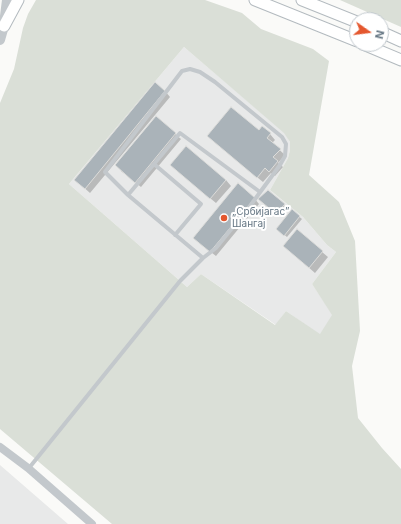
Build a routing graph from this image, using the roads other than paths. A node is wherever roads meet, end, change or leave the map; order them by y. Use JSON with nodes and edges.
{"nodes":[{"id":1,"x":8,"y":0,"type":"edge"},
{"id":2,"x":12,"y":0,"type":"edge"},
{"id":3,"x":18,"y":0,"type":"edge"},
{"id":4,"x":255,"y":0,"type":"edge"},
{"id":5,"x":302,"y":0,"type":"edge"},
{"id":6,"x":349,"y":19,"type":"edge"},
{"id":7,"x":4,"y":26,"type":"junction"},
{"id":8,"x":389,"y":36,"type":"edge"},
{"id":9,"x":349,"y":39,"type":"edge"},
{"id":10,"x":0,"y":40,"type":"edge"},
{"id":11,"x":401,"y":41,"type":"edge"},
{"id":12,"x":382,"y":52,"type":"edge"},
{"id":13,"x":401,"y":60,"type":"edge"},
{"id":14,"x":154,"y":164,"type":"junction"},
{"id":15,"x":260,"y":192,"type":"junction"},
{"id":16,"x":128,"y":195,"type":"junction"},
{"id":17,"x":175,"y":235,"type":"junction"},
{"id":18,"x":203,"y":258,"type":"junction"},
{"id":19,"x":0,"y":447,"type":"edge"},
{"id":20,"x":28,"y":468,"type":"junction"},
{"id":21,"x":92,"y":524,"type":"edge"}],
"edges":[{"from":1,"to":7,"type":"street"},
{"from":2,"to":7,"type":"street"},
{"from":3,"to":7,"type":"main road"},
{"from":4,"to":9,"type":"main road"},
{"from":5,"to":6,"type":"main road"},
{"from":7,"to":10,"type":"street"},
{"from":8,"to":11,"type":"main road"},
{"from":12,"to":13,"type":"main road"},
{"from":14,"to":15,"type":"lane"},
{"from":14,"to":16,"type":"lane"},
{"from":14,"to":17,"type":"lane"},
{"from":15,"to":16,"type":"lane"},
{"from":15,"to":18,"type":"lane"},
{"from":16,"to":17,"type":"lane"},
{"from":17,"to":18,"type":"lane"},
{"from":18,"to":20,"type":"lane"},
{"from":19,"to":20,"type":"street"},
{"from":20,"to":21,"type":"street"}]}
